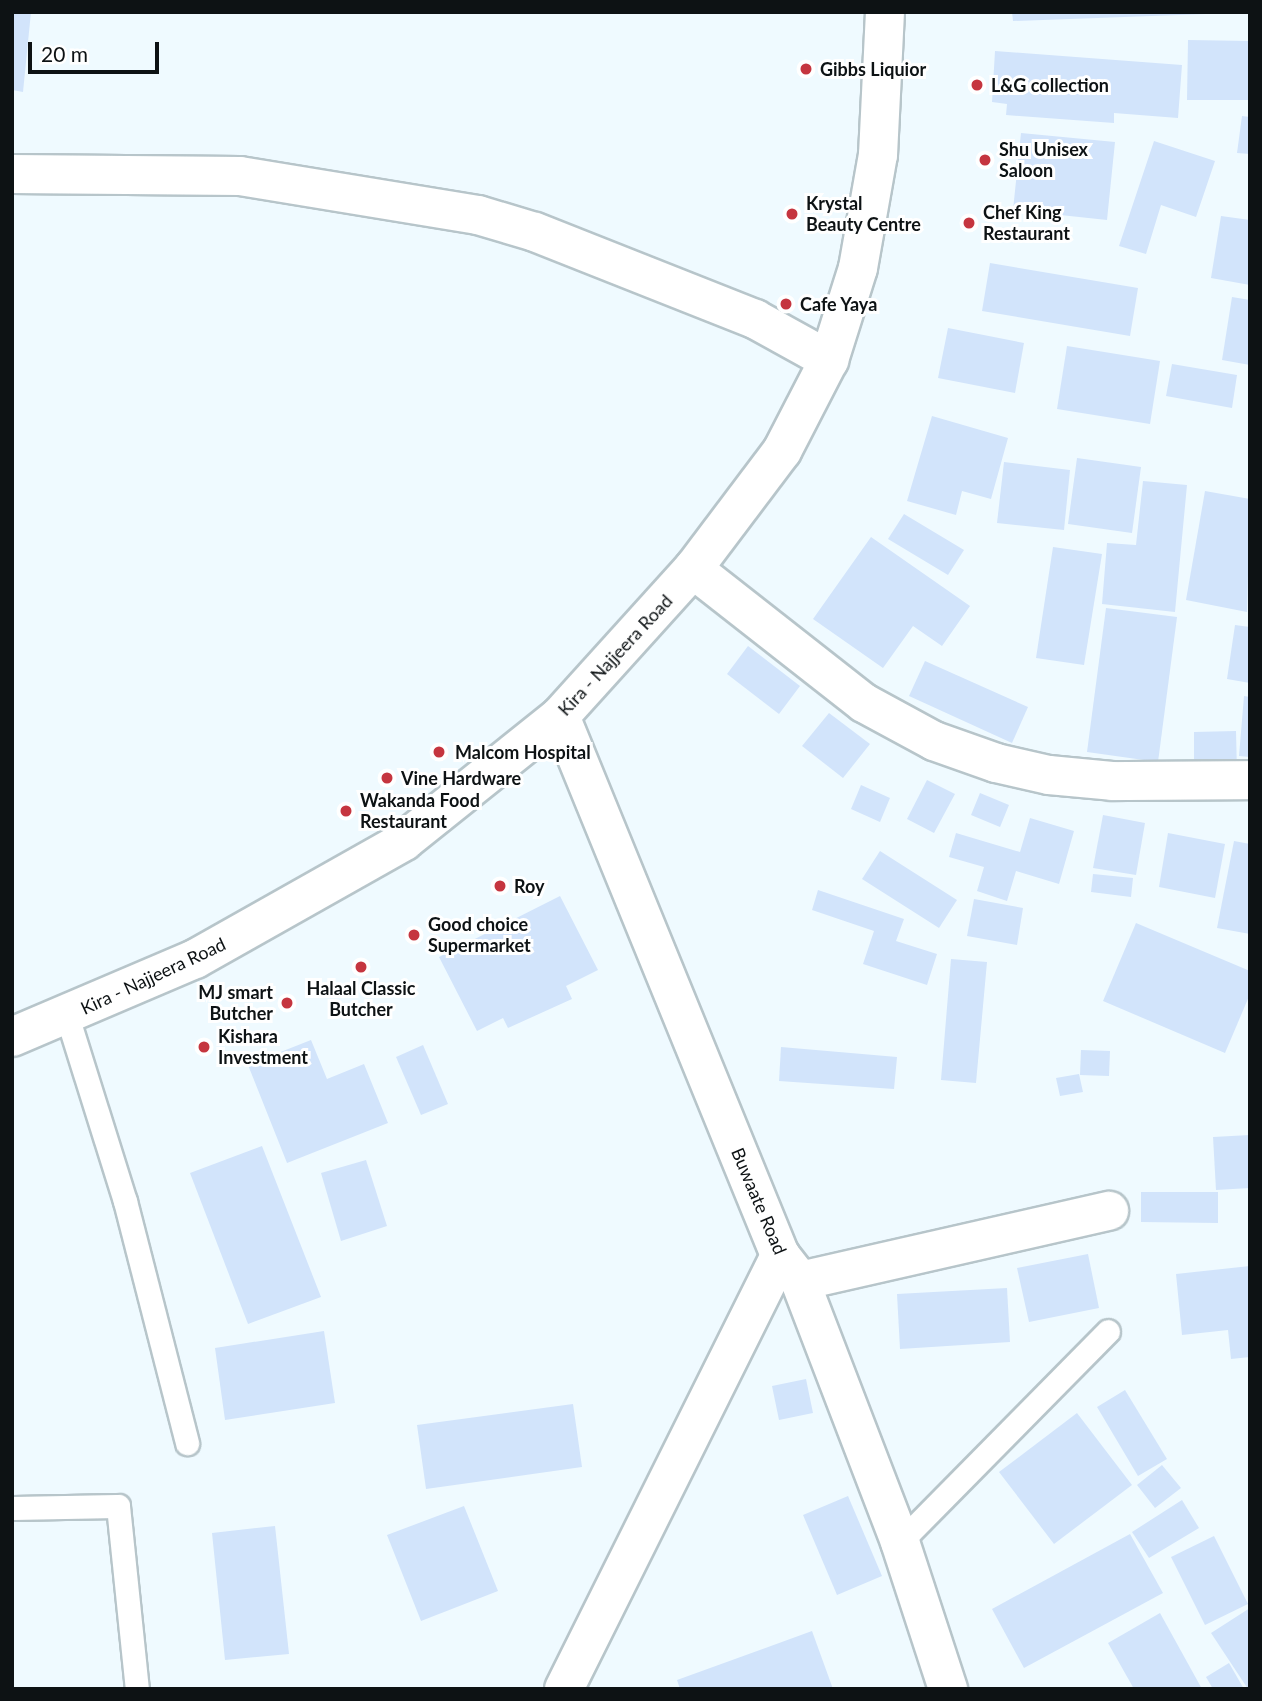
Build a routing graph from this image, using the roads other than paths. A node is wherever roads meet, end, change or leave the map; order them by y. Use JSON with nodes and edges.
{"nodes":[{"id":1,"x":885,"y":12,"type":"edge"},
{"id":2,"x":12,"y":174,"type":"edge"},
{"id":3,"x":829,"y":360,"type":"junction"},
{"id":4,"x":694,"y":569,"type":"junction"},
{"id":5,"x":560,"y":716,"type":"junction"},
{"id":6,"x":1250,"y":780,"type":"edge"},
{"id":7,"x":67,"y":1016,"type":"junction"},
{"id":8,"x":12,"y":1037,"type":"edge"},
{"id":9,"x":1109,"y":1211,"type":"dead end"},
{"id":10,"x":790,"y":1268,"type":"junction"},
{"id":11,"x":1108,"y":1331,"type":"dead end"},
{"id":12,"x":187,"y":1443,"type":"dead end"},
{"id":13,"x":12,"y":1508,"type":"edge"},
{"id":14,"x":900,"y":1542,"type":"junction"},
{"id":15,"x":137,"y":1689,"type":"edge"},
{"id":16,"x":564,"y":1689,"type":"edge"},
{"id":17,"x":948,"y":1689,"type":"edge"}],
"edges":[{"from":1,"to":3,"type":"street","name":"Kira - Najjeera Road"},
{"from":2,"to":3,"type":"street"},
{"from":3,"to":4,"type":"street","name":"Kira - Najjeera Road"},
{"from":4,"to":5,"type":"street","name":"Kira - Najjeera Road"},
{"from":4,"to":6,"type":"street"},
{"from":5,"to":7,"type":"street","name":"Kira - Najjeera Road"},
{"from":5,"to":10,"type":"street","name":"Buwaate Road"},
{"from":7,"to":8,"type":"street","name":"Kira - Najjeera Road"},
{"from":7,"to":12,"type":"lane"},
{"from":9,"to":10,"type":"street"},
{"from":10,"to":14,"type":"street","name":"Buwaate Road"},
{"from":10,"to":16,"type":"street"},
{"from":11,"to":14,"type":"lane"},
{"from":13,"to":15,"type":"lane"},
{"from":14,"to":17,"type":"street","name":"Buwaate Road"}]}
